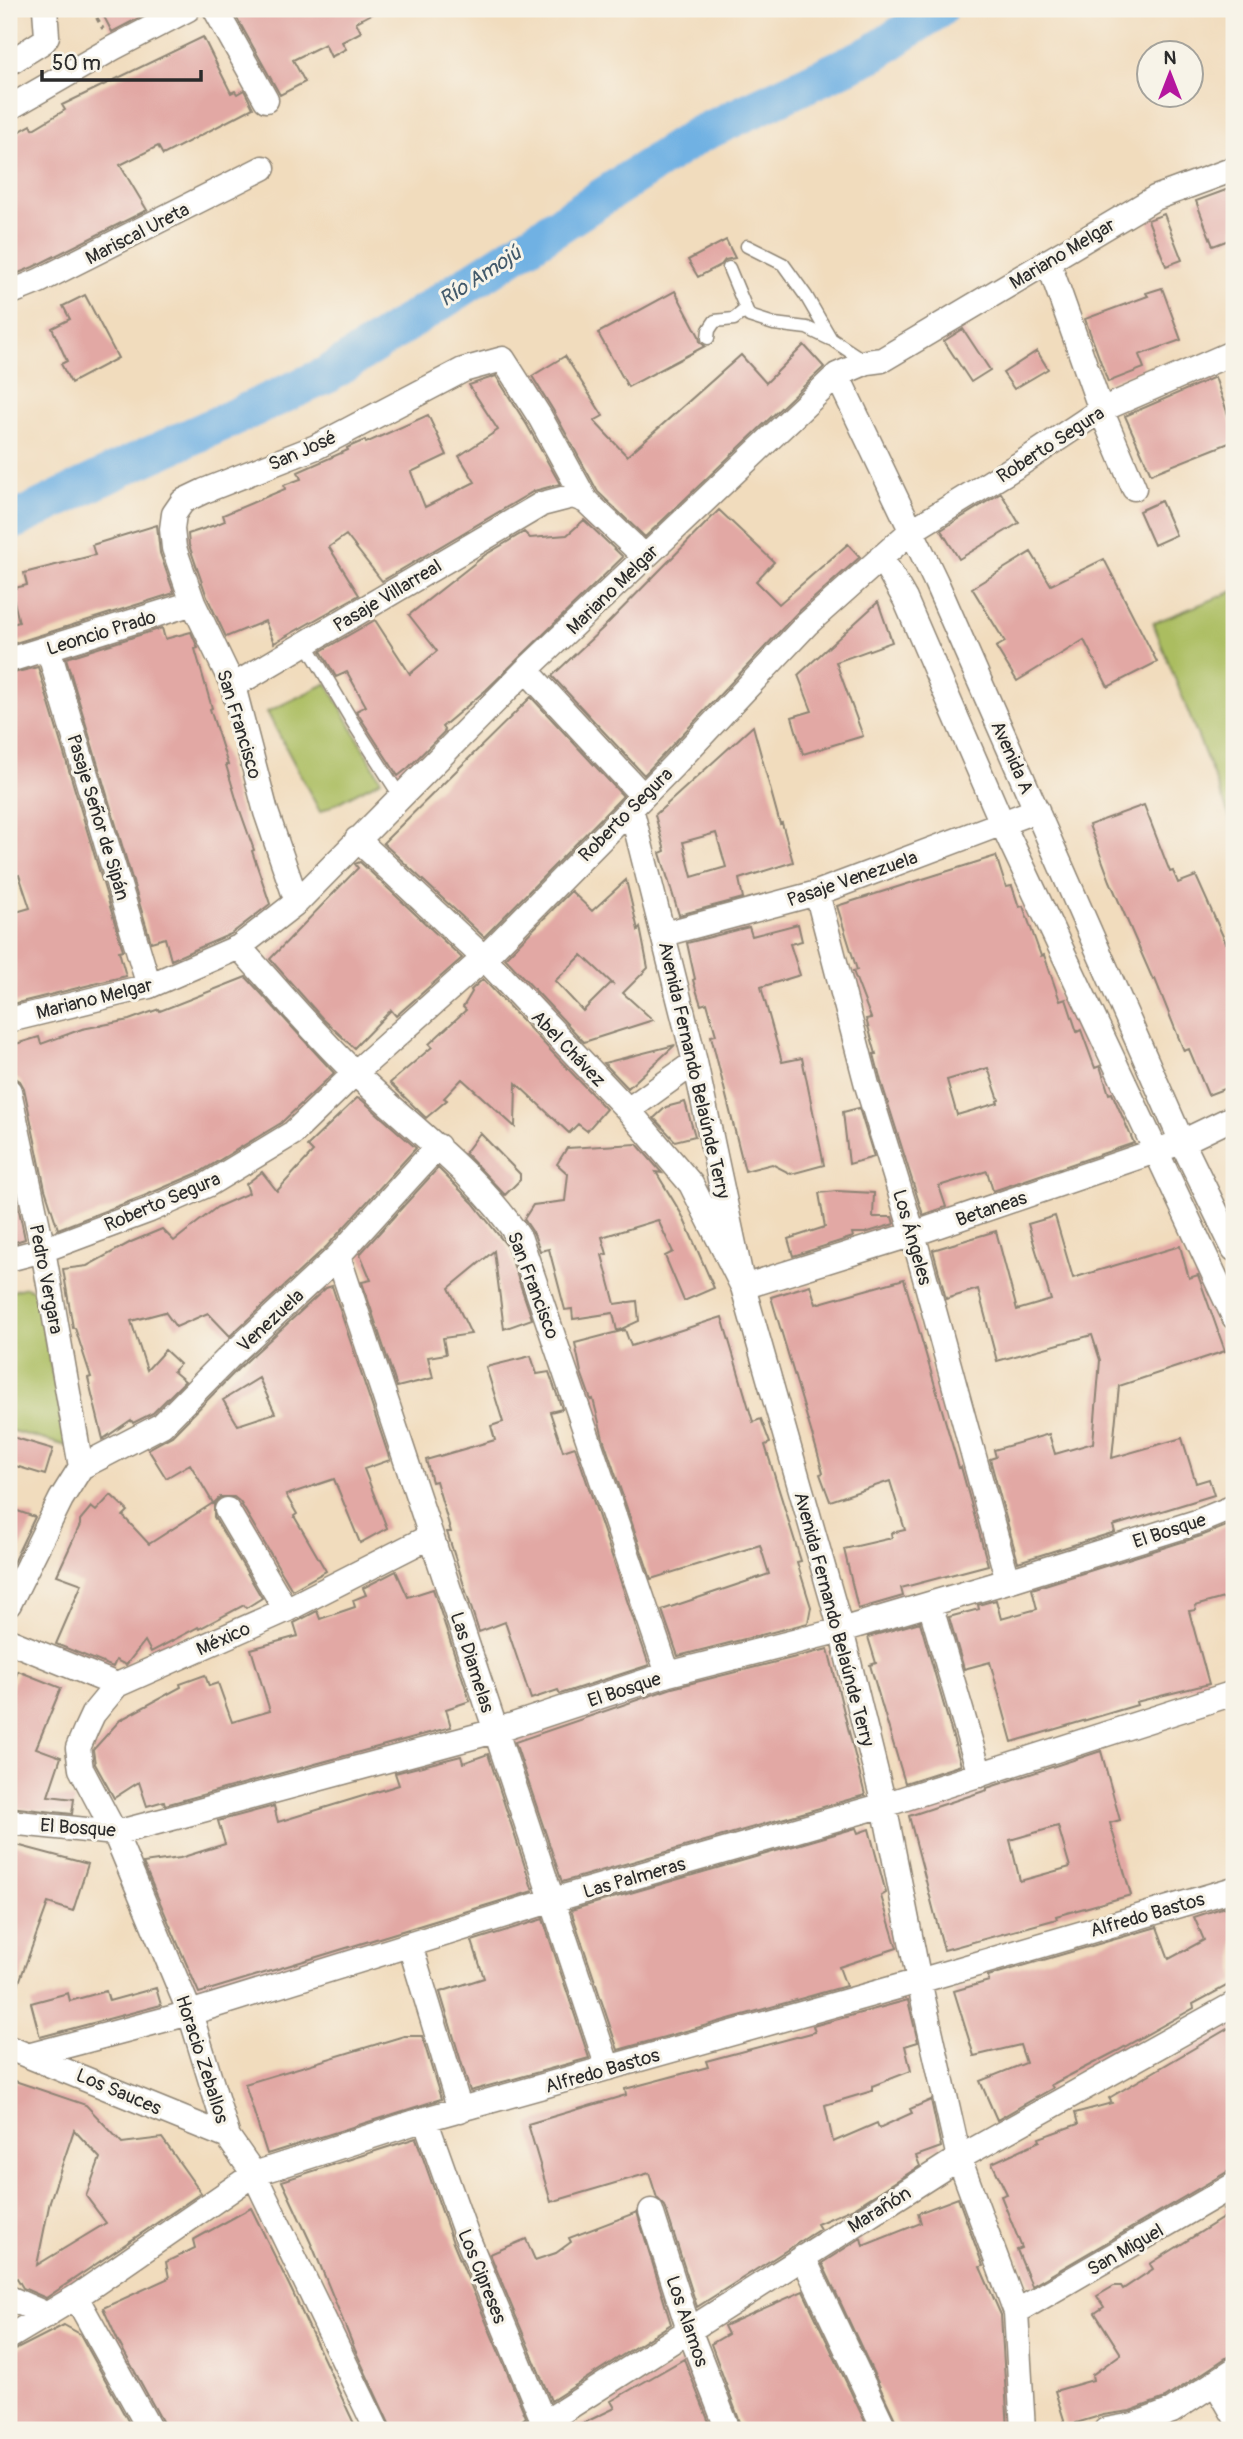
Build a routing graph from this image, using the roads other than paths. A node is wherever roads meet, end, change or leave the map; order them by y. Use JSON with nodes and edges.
{"nodes":[{"id":1,"x":45,"y":9,"type":"edge"},
{"id":2,"x":188,"y":9,"type":"edge"},
{"id":3,"x":215,"y":9,"type":"edge"},
{"id":4,"x":9,"y":63,"type":"edge"},
{"id":5,"x":266,"y":100,"type":"dead end"},
{"id":6,"x":9,"y":108,"type":"edge"},
{"id":7,"x":263,"y":168,"type":"dead end"},
{"id":8,"x":1234,"y":169,"type":"edge"},
{"id":9,"x":747,"y":246,"type":"dead end"},
{"id":10,"x":1048,"y":261,"type":"junction"},
{"id":11,"x":729,"y":268,"type":"dead end"},
{"id":12,"x":9,"y":293,"type":"edge"},
{"id":13,"x":746,"y":309,"type":"junction"},
{"id":14,"x":708,"y":338,"type":"dead end"},
{"id":15,"x":831,"y":340,"type":"junction"},
{"id":16,"x":1234,"y":352,"type":"edge"},
{"id":17,"x":867,"y":362,"type":"junction"},
{"id":18,"x":837,"y":375,"type":"junction"},
{"id":19,"x":1101,"y":410,"type":"junction"},
{"id":20,"x":1134,"y":488,"type":"dead end"},
{"id":21,"x":586,"y":500,"type":"junction"},
{"id":22,"x":911,"y":531,"type":"junction"},
{"id":23,"x":174,"y":548,"type":"joint"},
{"id":24,"x":645,"y":557,"type":"junction"},
{"id":25,"x":881,"y":557,"type":"junction"},
{"id":26,"x":193,"y":603,"type":"junction"},
{"id":27,"x":306,"y":643,"type":"junction"},
{"id":28,"x":48,"y":648,"type":"junction"},
{"id":29,"x":9,"y":660,"type":"edge"},
{"id":30,"x":526,"y":670,"type":"junction"},
{"id":31,"x":233,"y":686,"type":"junction"},
{"id":32,"x":400,"y":796,"type":"junction"},
{"id":33,"x":637,"y":802,"type":"junction"},
{"id":34,"x":1037,"y":810,"type":"junction"},
{"id":35,"x":1002,"y":823,"type":"junction"},
{"id":36,"x":357,"y":839,"type":"junction"},
{"id":37,"x":817,"y":893,"type":"junction"},
{"id":38,"x":296,"y":902,"type":"junction"},
{"id":39,"x":664,"y":934,"type":"junction"},
{"id":40,"x":239,"y":947,"type":"junction"},
{"id":41,"x":484,"y":958,"type":"junction"},
{"id":42,"x":149,"y":986,"type":"junction"},
{"id":43,"x":9,"y":1020,"type":"edge"},
{"id":44,"x":695,"y":1062,"type":"junction"},
{"id":45,"x":355,"y":1073,"type":"junction"},
{"id":46,"x":9,"y":1091,"type":"edge"},
{"id":47,"x":628,"y":1110,"type":"junction"},
{"id":48,"x":1234,"y":1117,"type":"edge"},
{"id":49,"x":1182,"y":1142,"type":"junction"},
{"id":50,"x":438,"y":1146,"type":"junction"},
{"id":51,"x":1155,"y":1151,"type":"junction"},
{"id":52,"x":913,"y":1234,"type":"junction"},
{"id":53,"x":1234,"y":1249,"type":"edge"},
{"id":54,"x":43,"y":1250,"type":"junction"},
{"id":55,"x":338,"y":1256,"type":"junction"},
{"id":56,"x":9,"y":1259,"type":"edge"},
{"id":57,"x":743,"y":1287,"type":"junction"},
{"id":58,"x":1234,"y":1317,"type":"edge"},
{"id":59,"x":81,"y":1467,"type":"junction"},
{"id":60,"x":1234,"y":1507,"type":"edge"},
{"id":61,"x":227,"y":1510,"type":"dead end"},
{"id":62,"x":431,"y":1536,"type":"junction"},
{"id":63,"x":1008,"y":1581,"type":"junction"},
{"id":64,"x":9,"y":1604,"type":"edge"},
{"id":65,"x":930,"y":1604,"type":"junction"},
{"id":66,"x":286,"y":1610,"type":"junction"},
{"id":67,"x":841,"y":1630,"type":"junction"},
{"id":68,"x":9,"y":1641,"type":"edge"},
{"id":69,"x":668,"y":1674,"type":"junction"},
{"id":70,"x":117,"y":1685,"type":"junction"},
{"id":71,"x":1234,"y":1693,"type":"edge"},
{"id":72,"x":495,"y":1731,"type":"junction"},
{"id":73,"x":981,"y":1775,"type":"junction"},
{"id":74,"x":884,"y":1805,"type":"junction"},
{"id":75,"x":9,"y":1822,"type":"edge"},
{"id":76,"x":115,"y":1833,"type":"junction"},
{"id":77,"x":1234,"y":1889,"type":"edge"},
{"id":78,"x":552,"y":1900,"type":"junction"},
{"id":79,"x":410,"y":1945,"type":"junction"},
{"id":80,"x":919,"y":1981,"type":"junction"},
{"id":81,"x":1234,"y":2004,"type":"edge"},
{"id":82,"x":190,"y":2013,"type":"junction"},
{"id":83,"x":20,"y":2051,"type":"edge"},
{"id":84,"x":608,"y":2068,"type":"junction"},
{"id":85,"x":460,"y":2110,"type":"junction"},
{"id":86,"x":425,"y":2119,"type":"junction"},
{"id":87,"x":228,"y":2137,"type":"junction"},
{"id":88,"x":959,"y":2158,"type":"junction"},
{"id":89,"x":254,"y":2174,"type":"junction"},
{"id":90,"x":1234,"y":2185,"type":"edge"},
{"id":91,"x":651,"y":2211,"type":"dead end"},
{"id":92,"x":803,"y":2258,"type":"junction"},
{"id":93,"x":76,"y":2297,"type":"junction"},
{"id":94,"x":9,"y":2298,"type":"edge"},
{"id":95,"x":1016,"y":2312,"type":"junction"},
{"id":96,"x":48,"y":2315,"type":"junction"},
{"id":97,"x":689,"y":2330,"type":"junction"},
{"id":98,"x":9,"y":2337,"type":"edge"},
{"id":99,"x":1224,"y":2376,"type":"edge"},
{"id":100,"x":1234,"y":2415,"type":"edge"},
{"id":101,"x":541,"y":2428,"type":"edge"},
{"id":102,"x":150,"y":2430,"type":"edge"},
{"id":103,"x":377,"y":2430,"type":"edge"},
{"id":104,"x":728,"y":2430,"type":"edge"},
{"id":105,"x":885,"y":2430,"type":"edge"},
{"id":106,"x":1023,"y":2430,"type":"edge"},
{"id":107,"x":1107,"y":2430,"type":"edge"}],
"edges":[{"from":1,"to":4,"type":"street"},
{"from":2,"to":6,"type":"street"},
{"from":3,"to":5,"type":"street"},
{"from":7,"to":12,"type":"street","name":"Mariscal Ureta"},
{"from":8,"to":10,"type":"street","name":"Mariano Melgar"},
{"from":9,"to":15,"type":"lane"},
{"from":10,"to":17,"type":"street","name":"Mariano Melgar"},
{"from":10,"to":19,"type":"street"},
{"from":11,"to":13,"type":"lane"},
{"from":13,"to":14,"type":"lane"},
{"from":13,"to":15,"type":"lane"},
{"from":15,"to":17,"type":"lane"},
{"from":16,"to":19,"type":"street","name":"Roberto Segura"},
{"from":17,"to":18,"type":"street","name":"Mariano Melgar"},
{"from":18,"to":22,"type":"street","name":"Avenida A"},
{"from":18,"to":24,"type":"street","name":"Mariano Melgar"},
{"from":19,"to":20,"type":"street"},
{"from":19,"to":22,"type":"street","name":"Roberto Segura"},
{"from":21,"to":23,"type":"street","name":"San José"},
{"from":21,"to":24,"type":"street"},
{"from":21,"to":27,"type":"street","name":"Pasaje Villarreal"},
{"from":22,"to":25,"type":"street","name":"Roberto Segura"},
{"from":22,"to":34,"type":"street","name":"Avenida A"},
{"from":23,"to":26,"type":"street","name":"San Francisco"},
{"from":24,"to":30,"type":"street","name":"Mariano Melgar"},
{"from":25,"to":33,"type":"street","name":"Roberto Segura"},
{"from":25,"to":35,"type":"street","name":"Avenida A"},
{"from":26,"to":28,"type":"street","name":"Leoncio Prado"},
{"from":26,"to":31,"type":"street","name":"San Francisco"},
{"from":27,"to":31,"type":"street","name":"Pasaje Villarreal"},
{"from":27,"to":32,"type":"lane"},
{"from":28,"to":29,"type":"street","name":"Leoncio Prado"},
{"from":28,"to":42,"type":"street","name":"Pasaje Señor de Sipán"},
{"from":30,"to":32,"type":"street","name":"Mariano Melgar"},
{"from":30,"to":33,"type":"street"},
{"from":31,"to":38,"type":"street","name":"San Francisco"},
{"from":32,"to":36,"type":"street","name":"Mariano Melgar"},
{"from":33,"to":39,"type":"street","name":"Avenida Fernando Belaúnde Terry"},
{"from":33,"to":41,"type":"street","name":"Roberto Segura"},
{"from":34,"to":35,"type":"street","name":"Pasaje Venezuela"},
{"from":34,"to":49,"type":"street","name":"Avenida A"},
{"from":35,"to":37,"type":"street","name":"Pasaje Venezuela"},
{"from":35,"to":51,"type":"street","name":"Avenida A"},
{"from":36,"to":38,"type":"street","name":"Mariano Melgar"},
{"from":36,"to":41,"type":"street","name":"Abel Chávez"},
{"from":37,"to":39,"type":"street","name":"Pasaje Venezuela"},
{"from":37,"to":52,"type":"street","name":"Los Ángeles"},
{"from":38,"to":40,"type":"street","name":"Mariano Melgar"},
{"from":39,"to":44,"type":"street","name":"Avenida Fernando Belaúnde Terry"},
{"from":40,"to":42,"type":"street","name":"Mariano Melgar"},
{"from":40,"to":45,"type":"street","name":"San Francisco"},
{"from":41,"to":45,"type":"street","name":"Roberto Segura"},
{"from":41,"to":47,"type":"street","name":"Abel Chávez"},
{"from":42,"to":43,"type":"street","name":"Mariano Melgar"},
{"from":44,"to":47,"type":"street"},
{"from":44,"to":57,"type":"street","name":"Avenida Fernando Belaúnde Terry"},
{"from":45,"to":50,"type":"street","name":"San Francisco"},
{"from":45,"to":54,"type":"street","name":"Roberto Segura"},
{"from":46,"to":54,"type":"street","name":"Pedro Vergara"},
{"from":47,"to":57,"type":"street","name":"Abel Chávez"},
{"from":48,"to":49,"type":"street","name":"Betaneas"},
{"from":49,"to":51,"type":"street","name":"Betaneas"},
{"from":49,"to":53,"type":"street","name":"Avenida A"},
{"from":50,"to":55,"type":"street","name":"Venezuela"},
{"from":50,"to":69,"type":"street","name":"San Francisco"},
{"from":51,"to":52,"type":"street","name":"Betaneas"},
{"from":51,"to":58,"type":"street","name":"Avenida A"},
{"from":52,"to":57,"type":"street","name":"Betaneas"},
{"from":52,"to":63,"type":"street","name":"Los Ángeles"},
{"from":54,"to":56,"type":"street","name":"Roberto Segura"},
{"from":54,"to":59,"type":"street","name":"Pedro Vergara"},
{"from":55,"to":59,"type":"street","name":"Venezuela"},
{"from":55,"to":62,"type":"street","name":"Las Diamelas"},
{"from":57,"to":67,"type":"street","name":"Avenida Fernando Belaúnde Terry"},
{"from":59,"to":64,"type":"street"},
{"from":60,"to":63,"type":"street","name":"El Bosque"},
{"from":61,"to":66,"type":"street"},
{"from":62,"to":66,"type":"street","name":"México"},
{"from":62,"to":72,"type":"street","name":"Las Diamelas"},
{"from":63,"to":65,"type":"street","name":"El Bosque"},
{"from":65,"to":67,"type":"street","name":"El Bosque"},
{"from":65,"to":73,"type":"street"},
{"from":66,"to":70,"type":"street","name":"México"},
{"from":67,"to":69,"type":"street","name":"El Bosque"},
{"from":67,"to":74,"type":"street","name":"Avenida Fernando Belaúnde Terry"},
{"from":68,"to":70,"type":"street"},
{"from":69,"to":72,"type":"street","name":"El Bosque"},
{"from":70,"to":76,"type":"street","name":"Horacio Zeballos"},
{"from":71,"to":73,"type":"street","name":"Las Palmeras"},
{"from":72,"to":76,"type":"street","name":"El Bosque"},
{"from":72,"to":78,"type":"street","name":"Las Diamelas"},
{"from":73,"to":74,"type":"street","name":"Las Palmeras"},
{"from":74,"to":78,"type":"street","name":"Las Palmeras"},
{"from":74,"to":80,"type":"street","name":"Avenida Fernando Belaúnde Terry"},
{"from":75,"to":76,"type":"street","name":"El Bosque"},
{"from":76,"to":82,"type":"street","name":"Horacio Zeballos"},
{"from":77,"to":80,"type":"street","name":"Alfredo Bastos"},
{"from":78,"to":79,"type":"street","name":"Las Palmeras"},
{"from":78,"to":84,"type":"street","name":"Las Diamelas"},
{"from":79,"to":82,"type":"street","name":"Las Palmeras"},
{"from":79,"to":85,"type":"street"},
{"from":80,"to":84,"type":"street","name":"Alfredo Bastos"},
{"from":80,"to":88,"type":"street","name":"Avenida Fernando Belaúnde Terry"},
{"from":81,"to":88,"type":"street","name":"Marañón"},
{"from":82,"to":83,"type":"street","name":"Las Palmeras"},
{"from":82,"to":87,"type":"street","name":"Horacio Zeballos"},
{"from":83,"to":87,"type":"street","name":"Los Sauces"},
{"from":84,"to":85,"type":"street","name":"Alfredo Bastos"},
{"from":85,"to":86,"type":"street","name":"Alfredo Bastos"},
{"from":86,"to":89,"type":"street","name":"Alfredo Bastos"},
{"from":86,"to":101,"type":"street","name":"Los Cipreses"},
{"from":87,"to":89,"type":"street","name":"Horacio Zeballos"},
{"from":88,"to":92,"type":"street","name":"Marañón"},
{"from":88,"to":95,"type":"street","name":"Avenida Fernando Belaúnde Terry"},
{"from":89,"to":93,"type":"street","name":"Alfredo Bastos"},
{"from":89,"to":103,"type":"street","name":"Horacio Zeballos"},
{"from":90,"to":95,"type":"street","name":"San Miguel"},
{"from":91,"to":97,"type":"street","name":"Los Alamos"},
{"from":92,"to":97,"type":"street","name":"Marañón"},
{"from":92,"to":105,"type":"street"},
{"from":93,"to":96,"type":"street","name":"Alfredo Bastos"},
{"from":93,"to":102,"type":"street"},
{"from":94,"to":96,"type":"street"},
{"from":95,"to":106,"type":"street","name":"Avenida Fernando Belaúnde Terry"},
{"from":96,"to":98,"type":"street","name":"Alfredo Bastos"},
{"from":97,"to":101,"type":"street","name":"Marañón"},
{"from":97,"to":104,"type":"street","name":"Los Alamos"},
{"from":99,"to":100,"type":"street"},
{"from":99,"to":107,"type":"street"}]}
